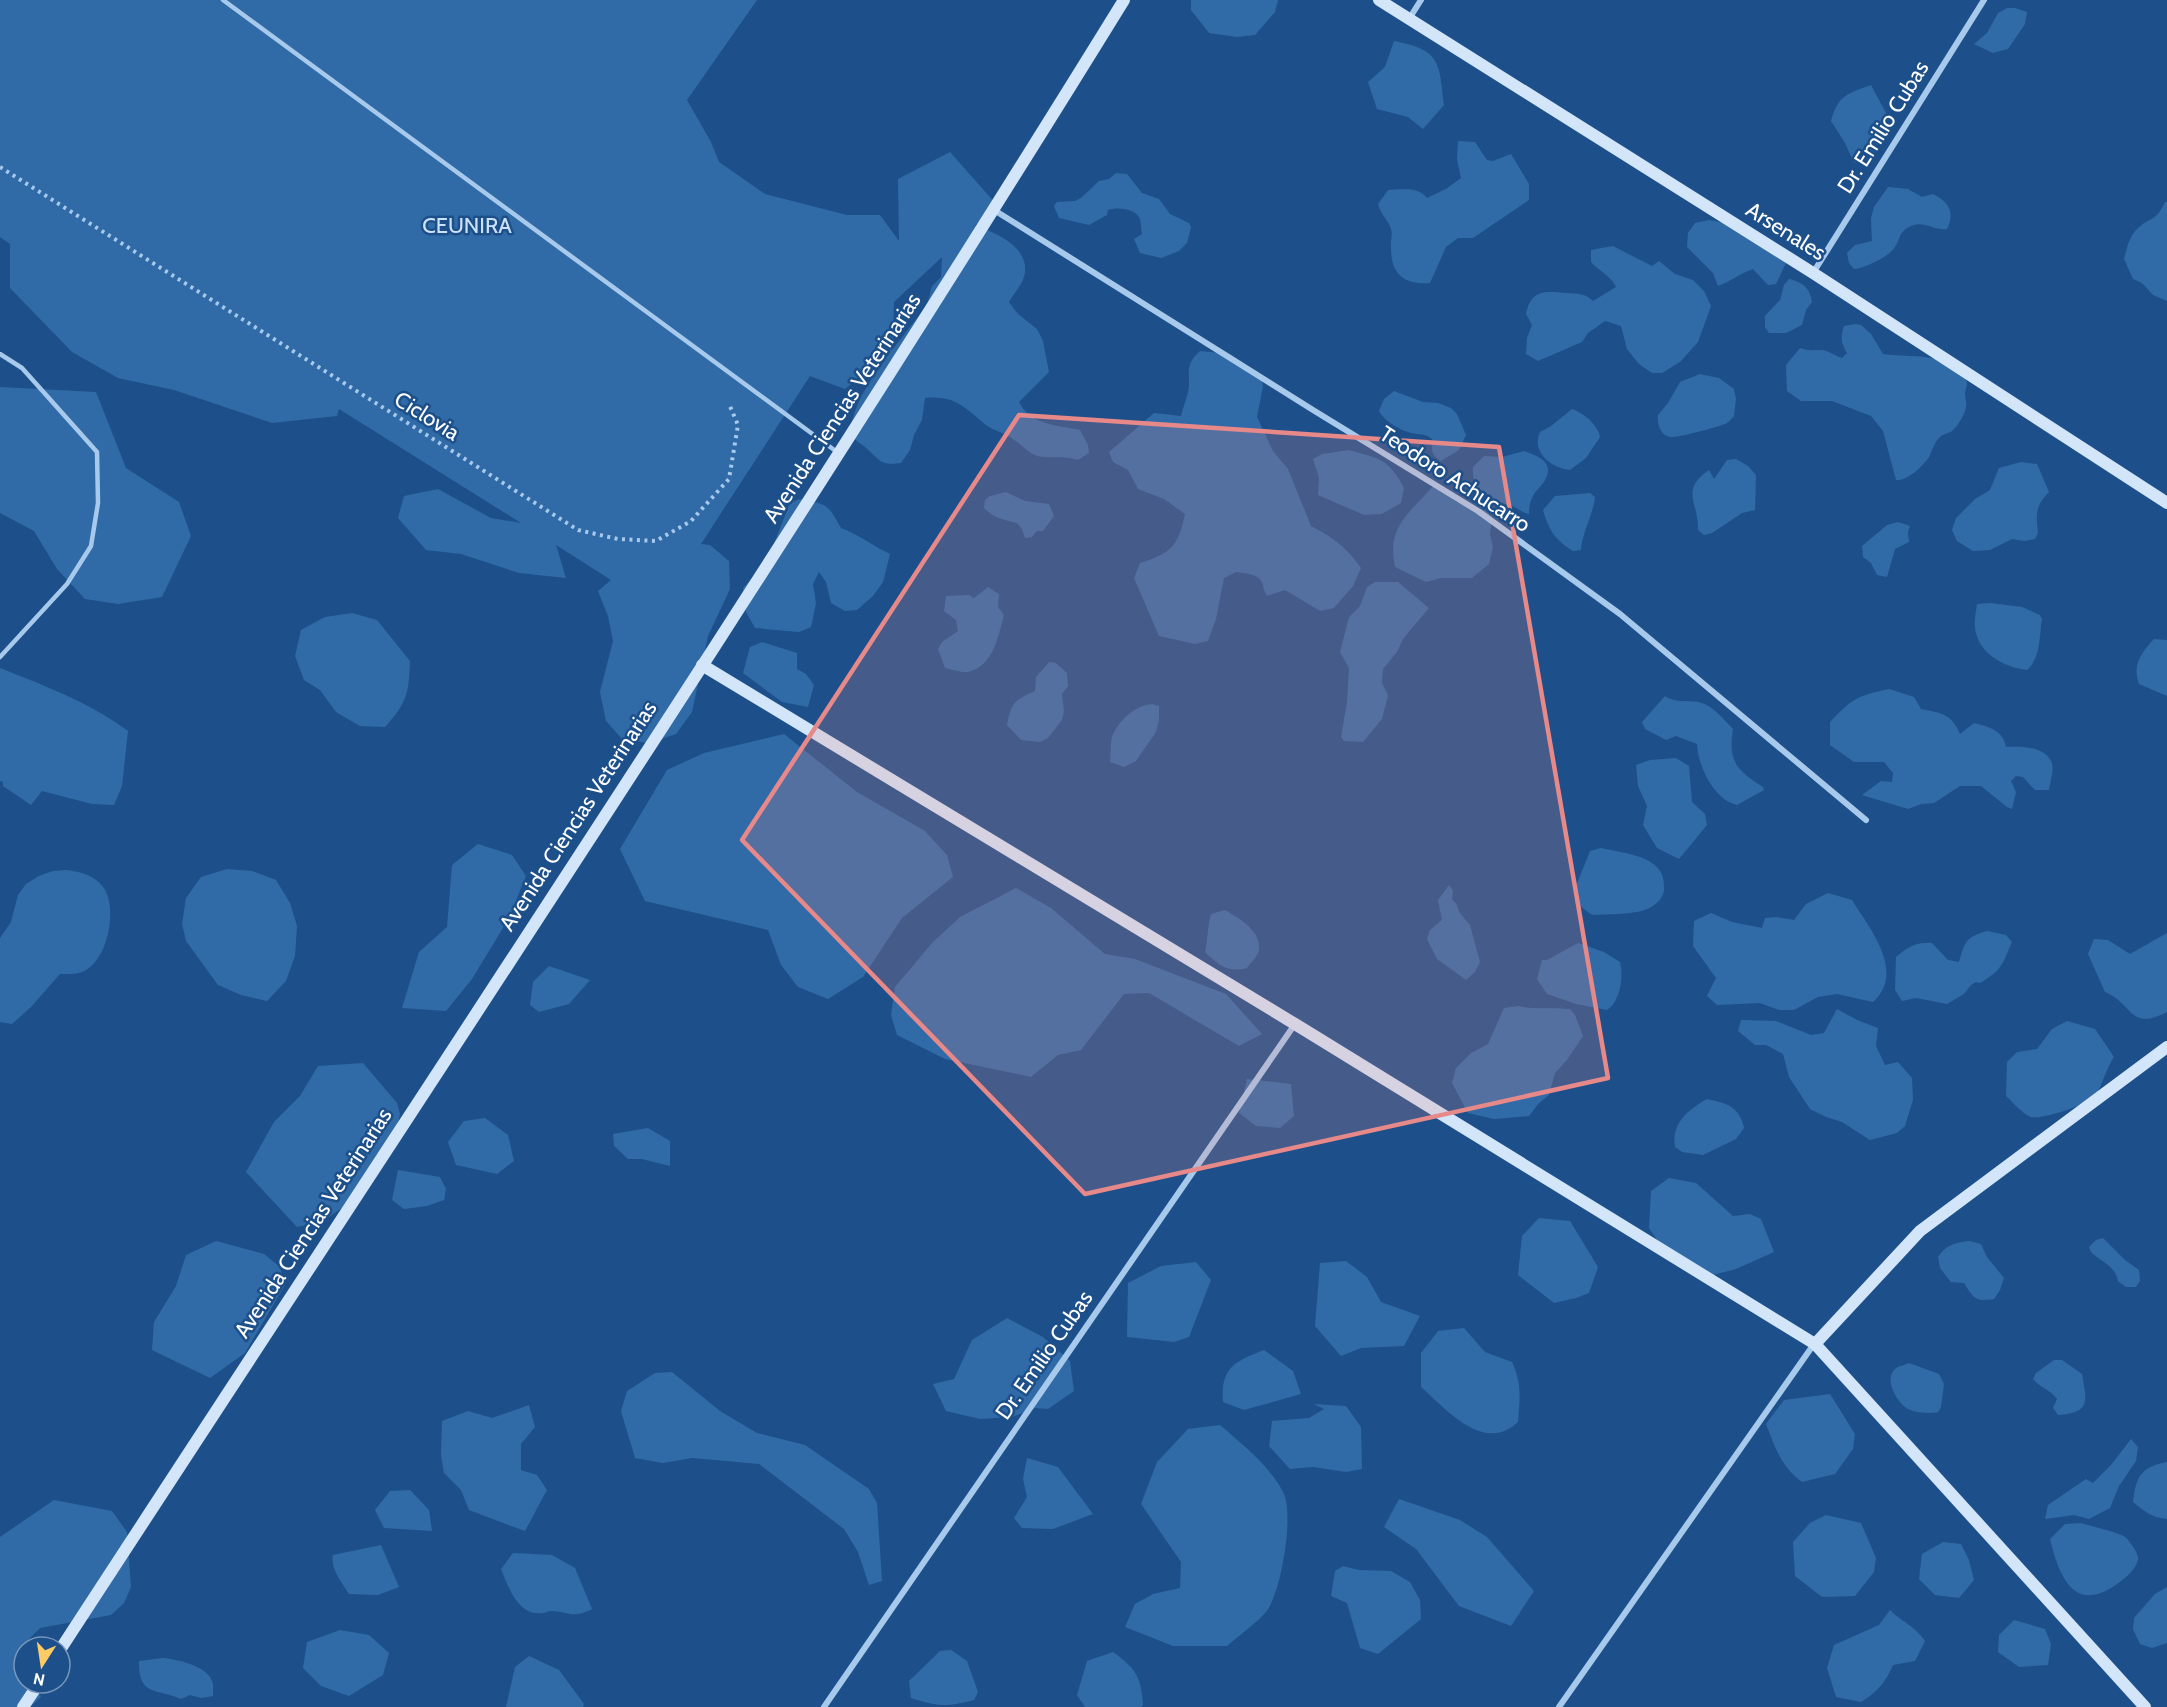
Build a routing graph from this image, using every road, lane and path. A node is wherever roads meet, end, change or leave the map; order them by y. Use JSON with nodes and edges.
{"nodes":[{"id":1,"x":223,"y":0,"type":"edge"},
{"id":2,"x":1124,"y":0,"type":"edge"},
{"id":3,"x":1379,"y":0,"type":"edge"},
{"id":4,"x":1421,"y":0,"type":"edge"},
{"id":5,"x":1984,"y":0,"type":"edge"},
{"id":6,"x":1409,"y":19,"type":"junction"},
{"id":7,"x":0,"y":167,"type":"edge"},
{"id":8,"x":994,"y":210,"type":"junction"},
{"id":9,"x":1813,"y":273,"type":"junction"},
{"id":10,"x":0,"y":354,"type":"edge"},
{"id":11,"x":708,"y":357,"type":"junction"},
{"id":12,"x":838,"y":452,"type":"junction"},
{"id":13,"x":2167,"y":503,"type":"edge"},
{"id":14,"x":0,"y":657,"type":"edge"},
{"id":15,"x":702,"y":666,"type":"junction"},
{"id":16,"x":1866,"y":820,"type":"dead end"},
{"id":17,"x":1295,"y":1024,"type":"junction"},
{"id":18,"x":2167,"y":1047,"type":"edge"},
{"id":19,"x":1815,"y":1344,"type":"junction"},
{"id":20,"x":70,"y":1635,"type":"edge"},
{"id":21,"x":824,"y":1707,"type":"edge"},
{"id":22,"x":1559,"y":1707,"type":"edge"},
{"id":23,"x":2145,"y":1707,"type":"edge"}],
"edges":[{"from":1,"to":11,"type":"lane"},
{"from":2,"to":8,"type":"street","name":"Avenida Ciencias Veterinarias"},
{"from":3,"to":6,"type":"street","name":"Arsenales"},
{"from":4,"to":6,"type":"street"},
{"from":5,"to":9,"type":"street","name":"Dr. Emilio Cubas"},
{"from":6,"to":9,"type":"street","name":"Arsenales"},
{"from":7,"to":11,"type":"path","name":"Ciclovia"},
{"from":8,"to":12,"type":"street","name":"Avenida Ciencias Veterinarias"},
{"from":8,"to":16,"type":"street","name":"Teodoro Achucarro"},
{"from":9,"to":13,"type":"street","name":"Arsenales"},
{"from":10,"to":14,"type":"lane"},
{"from":11,"to":12,"type":"lane"},
{"from":12,"to":15,"type":"street","name":"Avenida Ciencias Veterinarias"},
{"from":15,"to":17,"type":"street"},
{"from":15,"to":20,"type":"street","name":"Avenida Ciencias Veterinarias"},
{"from":17,"to":19,"type":"street"},
{"from":17,"to":21,"type":"street","name":"Dr. Emilio Cubas"},
{"from":18,"to":19,"type":"street"},
{"from":19,"to":22,"type":"street"},
{"from":19,"to":23,"type":"street"}]}
